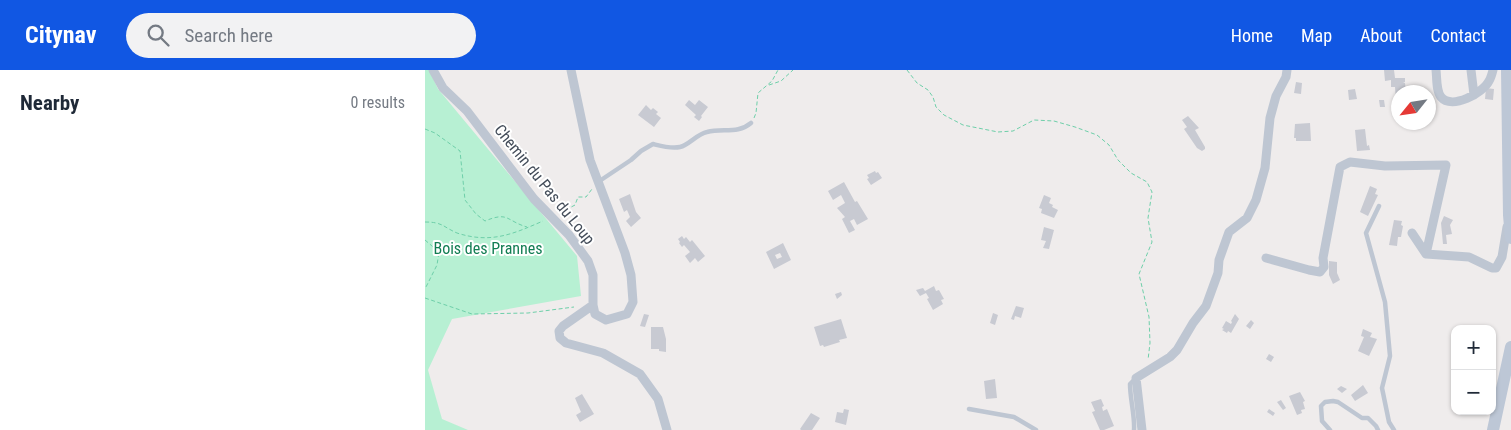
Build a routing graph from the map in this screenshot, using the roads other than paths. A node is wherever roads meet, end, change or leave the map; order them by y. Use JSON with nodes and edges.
{"nodes":[{"id":1,"x":433,"y":70,"type":"edge"},
{"id":2,"x":571,"y":70,"type":"edge"},
{"id":3,"x":1287,"y":70,"type":"edge"},
{"id":4,"x":1436,"y":70,"type":"edge"},
{"id":5,"x":1471,"y":70,"type":"edge"},
{"id":6,"x":1493,"y":70,"type":"edge"},
{"id":7,"x":1507,"y":70,"type":"edge"},
{"id":8,"x":1474,"y":94,"type":"junction"},
{"id":9,"x":751,"y":122,"type":"road end"},
{"id":10,"x":1509,"y":165,"type":"edge"},
{"id":11,"x":598,"y":182,"type":"junction"},
{"id":12,"x":1379,"y":206,"type":"dead end"},
{"id":13,"x":1509,"y":215,"type":"junction"},
{"id":14,"x":1411,"y":233,"type":"dead end"},
{"id":15,"x":1511,"y":238,"type":"edge"},
{"id":16,"x":1426,"y":254,"type":"junction"},
{"id":17,"x":1266,"y":258,"type":"dead end"},
{"id":18,"x":593,"y":305,"type":"junction"},
{"id":19,"x":1511,"y":347,"type":"edge"},
{"id":20,"x":1140,"y":376,"type":"junction"},
{"id":21,"x":969,"y":409,"type":"dead end"},
{"id":22,"x":667,"y":430,"type":"edge"},
{"id":23,"x":1036,"y":430,"type":"edge"},
{"id":24,"x":1134,"y":430,"type":"edge"},
{"id":25,"x":1142,"y":430,"type":"edge"},
{"id":26,"x":1330,"y":430,"type":"edge"},
{"id":27,"x":1378,"y":430,"type":"edge"},
{"id":28,"x":1394,"y":430,"type":"edge"},
{"id":29,"x":1493,"y":430,"type":"edge"}],
"edges":[{"from":1,"to":18,"type":"street","name":"Chemin du Pas du Loup"},
{"from":2,"to":11,"type":"street","name":"Chemin du Pas du Loup"},
{"from":3,"to":20,"type":"street"},
{"from":4,"to":8,"type":"street"},
{"from":5,"to":8,"type":"street"},
{"from":6,"to":8,"type":"street"},
{"from":7,"to":10,"type":"street"},
{"from":9,"to":11,"type":"lane"},
{"from":10,"to":13,"type":"street"},
{"from":11,"to":18,"type":"street","name":"Chemin du Pas du Loup"},
{"from":12,"to":28,"type":"lane"},
{"from":13,"to":15,"type":"street"},
{"from":13,"to":16,"type":"street"},
{"from":14,"to":16,"type":"street"},
{"from":16,"to":17,"type":"street"},
{"from":18,"to":22,"type":"street"},
{"from":19,"to":29,"type":"street"},
{"from":20,"to":24,"type":"lane"},
{"from":20,"to":25,"type":"street"},
{"from":21,"to":23,"type":"lane"},
{"from":26,"to":27,"type":"lane"}]}
